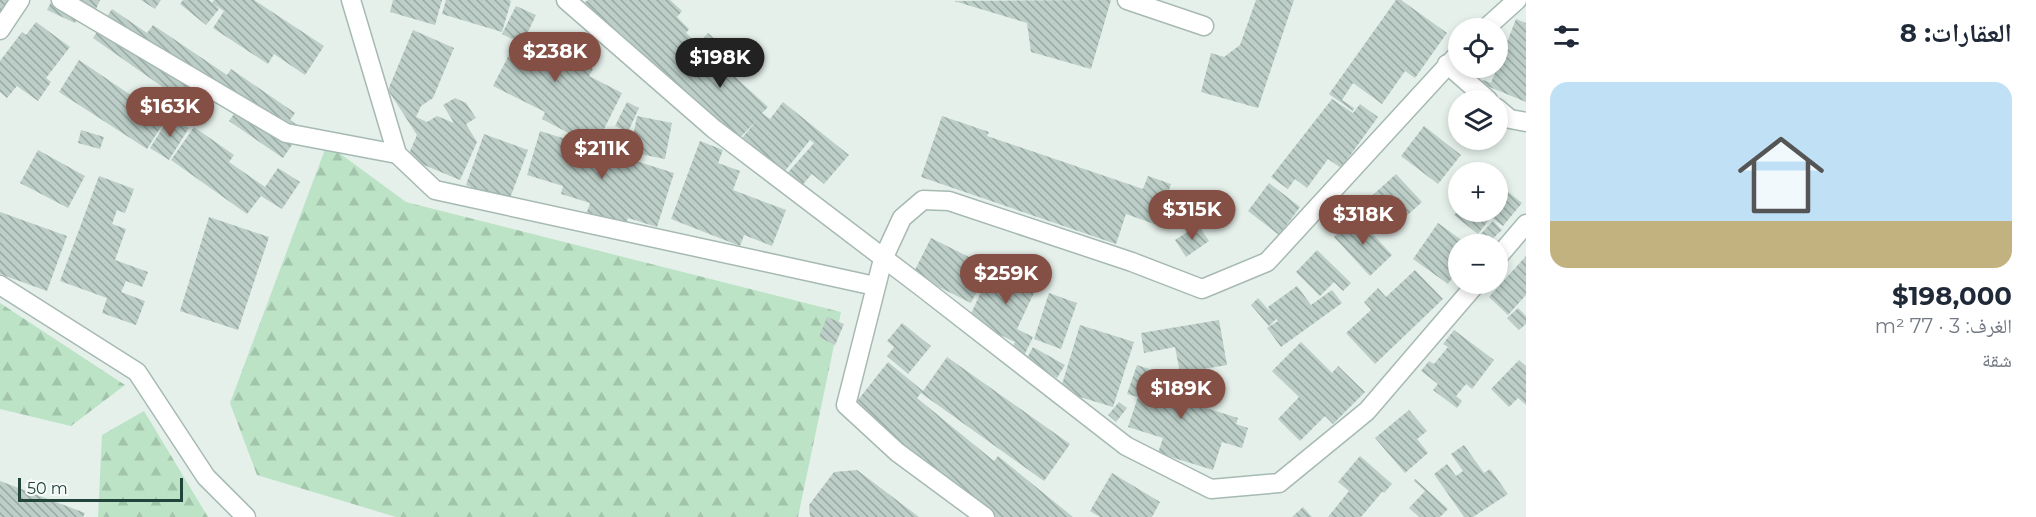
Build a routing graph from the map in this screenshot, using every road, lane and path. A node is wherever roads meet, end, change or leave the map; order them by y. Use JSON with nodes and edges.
{"nodes":[{"id":1,"x":20,"y":0,"type":"edge"},
{"id":2,"x":61,"y":0,"type":"edge"},
{"id":3,"x":350,"y":0,"type":"edge"},
{"id":4,"x":566,"y":0,"type":"edge"},
{"id":5,"x":1127,"y":0,"type":"edge"},
{"id":6,"x":1517,"y":0,"type":"edge"},
{"id":7,"x":1497,"y":18,"type":"edge"},
{"id":8,"x":1204,"y":26,"type":"dead end"},
{"id":9,"x":0,"y":30,"type":"edge"},
{"id":10,"x":1448,"y":63,"type":"edge"},
{"id":11,"x":1469,"y":78,"type":"edge"},
{"id":12,"x":1479,"y":90,"type":"edge"},
{"id":13,"x":1508,"y":117,"type":"edge"},
{"id":14,"x":1526,"y":122,"type":"edge"},
{"id":15,"x":397,"y":154,"type":"junction"},
{"id":16,"x":1526,"y":224,"type":"edge"},
{"id":17,"x":1508,"y":245,"type":"edge"},
{"id":18,"x":883,"y":259,"type":"junction"},
{"id":19,"x":0,"y":285,"type":"edge"},
{"id":20,"x":875,"y":286,"type":"junction"},
{"id":21,"x":1467,"y":294,"type":"edge"},
{"id":22,"x":246,"y":517,"type":"edge"},
{"id":23,"x":985,"y":517,"type":"edge"}],
"edges":[{"from":1,"to":9,"type":"street"},
{"from":2,"to":15,"type":"street"},
{"from":3,"to":15,"type":"street"},
{"from":4,"to":18,"type":"street"},
{"from":5,"to":8,"type":"street"},
{"from":6,"to":7,"type":"street"},
{"from":10,"to":18,"type":"street"},
{"from":11,"to":12,"type":"street"},
{"from":13,"to":14,"type":"street"},
{"from":15,"to":20,"type":"street"},
{"from":16,"to":17,"type":"street"},
{"from":18,"to":20,"type":"street"},
{"from":18,"to":21,"type":"street"},
{"from":19,"to":22,"type":"street"},
{"from":20,"to":23,"type":"street"}]}
